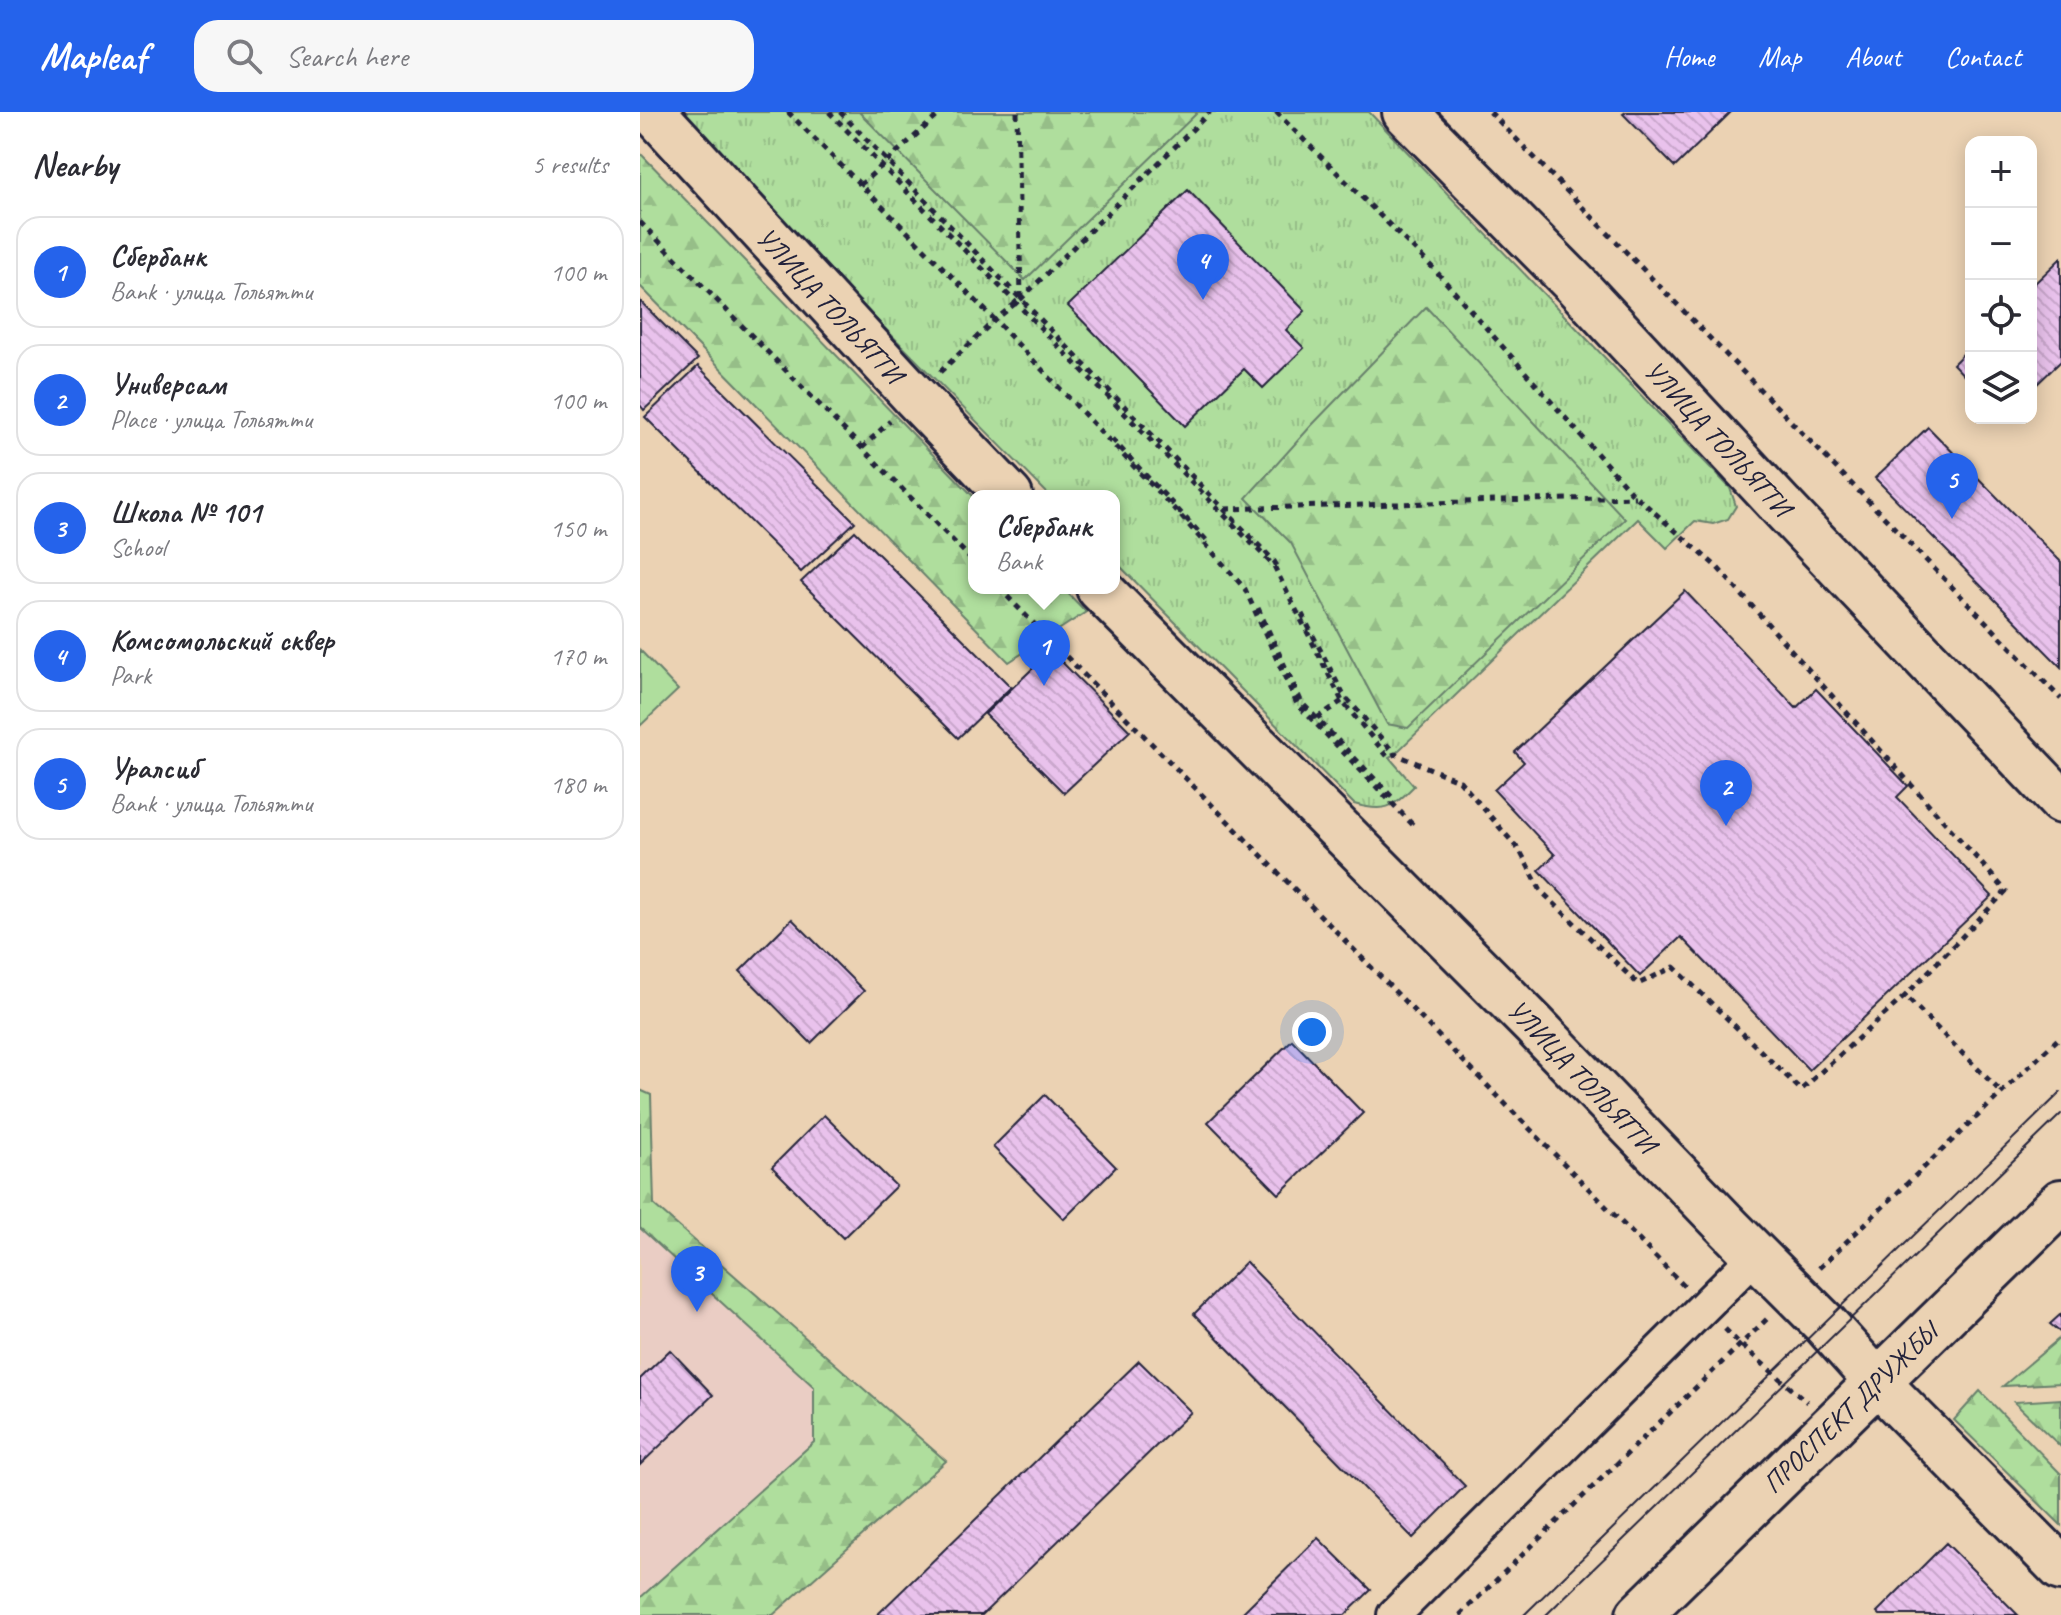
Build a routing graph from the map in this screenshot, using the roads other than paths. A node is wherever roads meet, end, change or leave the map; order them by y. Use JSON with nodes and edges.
{"nodes":[{"id":1,"x":653,"y":112,"type":"edge"},
{"id":2,"x":1405,"y":112,"type":"edge"},
{"id":3,"x":1004,"y":490,"type":"edge"},
{"id":4,"x":1105,"y":594,"type":"edge"},
{"id":5,"x":2061,"y":801,"type":"edge"},
{"id":6,"x":2061,"y":1202,"type":"edge"},
{"id":7,"x":1756,"y":1255,"type":"junction"},
{"id":8,"x":1877,"y":1382,"type":"junction"},
{"id":9,"x":2061,"y":1568,"type":"edge"},
{"id":10,"x":1394,"y":1615,"type":"edge"},
{"id":11,"x":1639,"y":1615,"type":"edge"}],
"edges":[{"from":1,"to":3,"type":"street","name":"УЛИЦА ТОЛЬЯТТИ"},
{"from":2,"to":5,"type":"street","name":"УЛИЦА ТОЛЬЯТТИ"},
{"from":4,"to":7,"type":"street","name":"УЛИЦА ТОЛЬЯТТИ"},
{"from":6,"to":8,"type":"street","name":"ПРОСПЕКТ ДРУЖБЫ"},
{"from":7,"to":8,"type":"street","name":"УЛИЦА ТОЛЬЯТТИ"},
{"from":7,"to":10,"type":"street"},
{"from":8,"to":9,"type":"street","name":"УЛИЦА ТОЛЬЯТТИ"},
{"from":8,"to":11,"type":"street","name":"ПРОСПЕКТ ДРУЖБЫ"}]}
